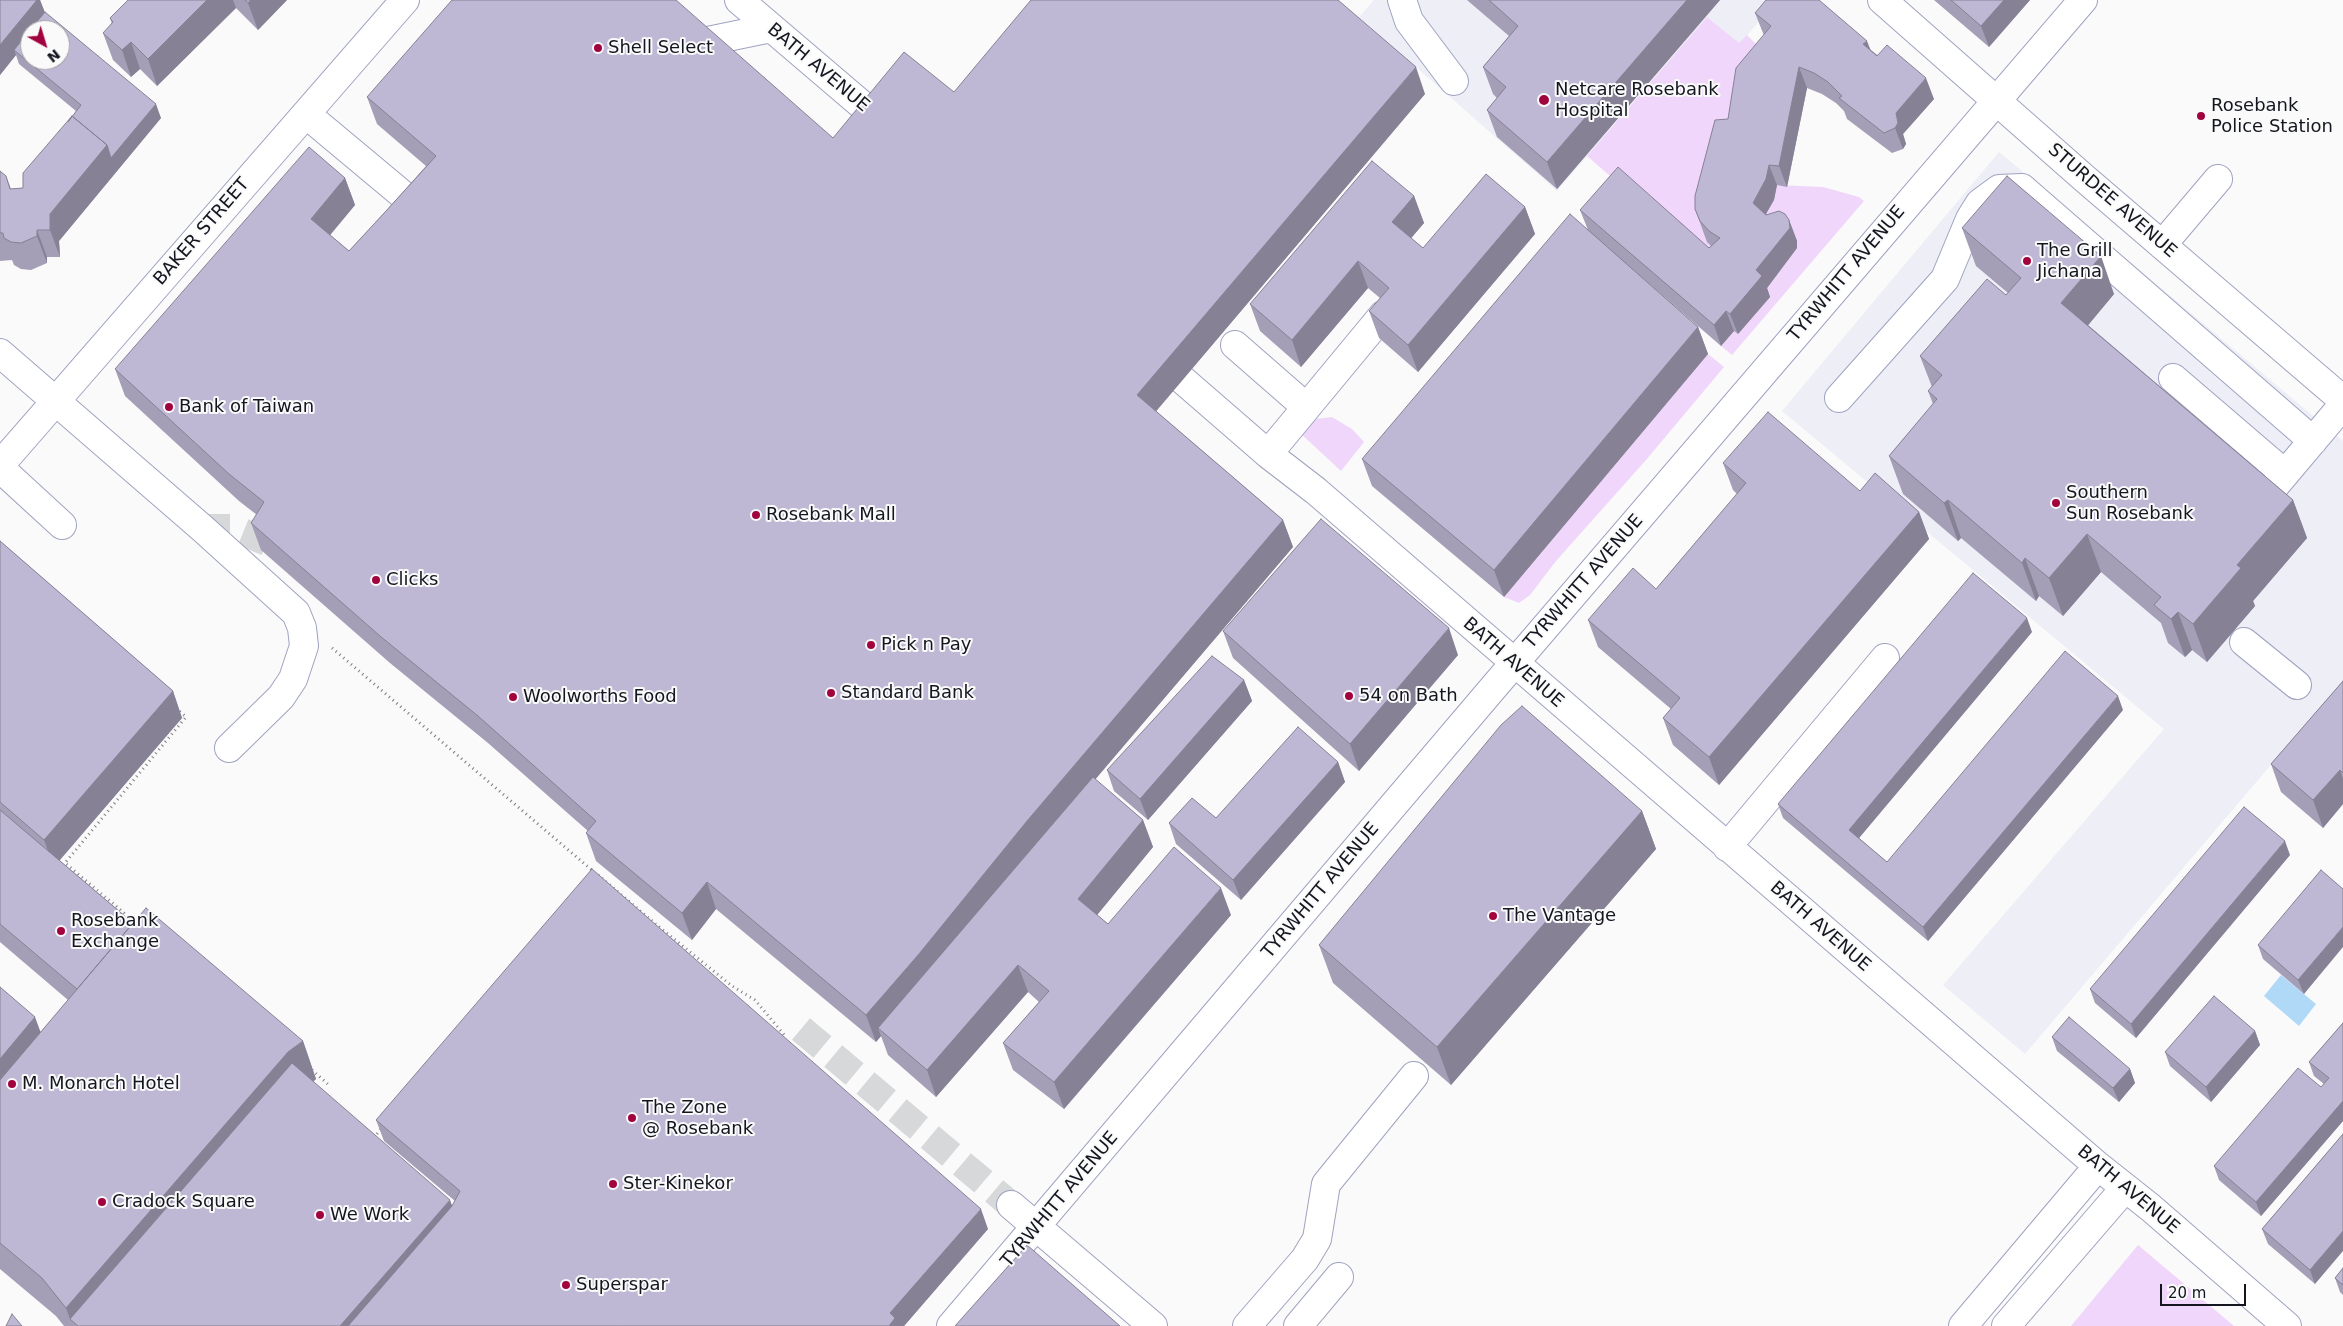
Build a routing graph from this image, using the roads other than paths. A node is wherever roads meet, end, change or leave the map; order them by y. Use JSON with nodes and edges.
{"nodes":[{"id":1,"x":405,"y":0,"type":"edge"},
{"id":2,"x":638,"y":0,"type":"edge"},
{"id":3,"x":739,"y":0,"type":"edge"},
{"id":4,"x":1402,"y":0,"type":"edge"},
{"id":5,"x":1882,"y":0,"type":"edge"},
{"id":6,"x":2083,"y":0,"type":"edge"},
{"id":7,"x":771,"y":28,"type":"junction"},
{"id":8,"x":1454,"y":81,"type":"dead end"},
{"id":9,"x":1995,"y":100,"type":"junction"},
{"id":10,"x":306,"y":114,"type":"junction"},
{"id":11,"x":906,"y":143,"type":"edge"},
{"id":12,"x":2218,"y":179,"type":"dead end"},
{"id":13,"x":421,"y":210,"type":"edge"},
{"id":14,"x":2162,"y":245,"type":"junction"},
{"id":15,"x":1383,"y":315,"type":"edge"},
{"id":16,"x":1138,"y":342,"type":"edge"},
{"id":17,"x":1235,"y":345,"type":"dead end"},
{"id":18,"x":0,"y":353,"type":"edge"},
{"id":19,"x":2173,"y":378,"type":"dead end"},
{"id":20,"x":1839,"y":398,"type":"dead end"},
{"id":21,"x":56,"y":400,"type":"junction"},
{"id":22,"x":2343,"y":400,"type":"edge"},
{"id":23,"x":2343,"y":405,"type":"edge"},
{"id":24,"x":1306,"y":407,"type":"junction"},
{"id":25,"x":2313,"y":441,"type":"junction"},
{"id":26,"x":1268,"y":454,"type":"junction"},
{"id":27,"x":0,"y":467,"type":"edge"},
{"id":28,"x":62,"y":525,"type":"dead end"},
{"id":29,"x":2244,"y":642,"type":"dead end"},
{"id":30,"x":1885,"y":658,"type":"dead end"},
{"id":31,"x":1514,"y":664,"type":"junction"},
{"id":32,"x":2296,"y":685,"type":"dead end"},
{"id":33,"x":229,"y":748,"type":"dead end"},
{"id":34,"x":1727,"y":847,"type":"junction"},
{"id":35,"x":1414,"y":1076,"type":"dead end"},
{"id":36,"x":2098,"y":1166,"type":"junction"},
{"id":37,"x":2125,"y":1188,"type":"junction"},
{"id":38,"x":1011,"y":1205,"type":"tunnel mouth"},
{"id":39,"x":1038,"y":1226,"type":"junction"},
{"id":40,"x":1339,"y":1277,"type":"dead end"},
{"id":41,"x":951,"y":1326,"type":"edge"},
{"id":42,"x":1153,"y":1326,"type":"edge"},
{"id":43,"x":1247,"y":1326,"type":"edge"},
{"id":44,"x":1298,"y":1326,"type":"edge"},
{"id":45,"x":1963,"y":1326,"type":"edge"},
{"id":46,"x":2006,"y":1326,"type":"edge"},
{"id":47,"x":2288,"y":1326,"type":"edge"}],
"edges":[{"from":1,"to":10,"type":"street","name":"BAKER STREET"},
{"from":2,"to":7,"type":"street"},
{"from":3,"to":7,"type":"street","name":"BATH AVENUE"},
{"from":4,"to":8,"type":"street"},
{"from":5,"to":9,"type":"street","name":"STURDEE AVENUE"},
{"from":6,"to":9,"type":"street","name":"TYRWHITT AVENUE"},
{"from":7,"to":11,"type":"street","name":"BATH AVENUE"},
{"from":9,"to":14,"type":"street","name":"STURDEE AVENUE"},
{"from":9,"to":31,"type":"street","name":"TYRWHITT AVENUE"},
{"from":10,"to":13,"type":"street"},
{"from":10,"to":21,"type":"street","name":"BAKER STREET"},
{"from":12,"to":14,"type":"street"},
{"from":14,"to":22,"type":"street","name":"STURDEE AVENUE"},
{"from":15,"to":24,"type":"street"},
{"from":16,"to":26,"type":"street","name":"BATH AVENUE"},
{"from":17,"to":24,"type":"street"},
{"from":18,"to":21,"type":"street"},
{"from":19,"to":25,"type":"street"},
{"from":20,"to":25,"type":"street"},
{"from":21,"to":27,"type":"street","name":"BAKER STREET"},
{"from":21,"to":33,"type":"street"},
{"from":23,"to":25,"type":"street"},
{"from":24,"to":26,"type":"street"},
{"from":26,"to":31,"type":"street","name":"BATH AVENUE"},
{"from":27,"to":28,"type":"street"},
{"from":29,"to":32,"type":"street"},
{"from":30,"to":34,"type":"street"},
{"from":31,"to":34,"type":"street","name":"BATH AVENUE"},
{"from":31,"to":39,"type":"street","name":"TYRWHITT AVENUE"},
{"from":34,"to":36,"type":"street","name":"BATH AVENUE"},
{"from":35,"to":43,"type":"street"},
{"from":36,"to":37,"type":"street","name":"BATH AVENUE"},
{"from":36,"to":45,"type":"street"},
{"from":37,"to":46,"type":"street"},
{"from":37,"to":47,"type":"street","name":"BATH AVENUE"},
{"from":38,"to":39,"type":"street"},
{"from":39,"to":41,"type":"street","name":"TYRWHITT AVENUE"},
{"from":39,"to":42,"type":"street"},
{"from":40,"to":44,"type":"street"}]}
